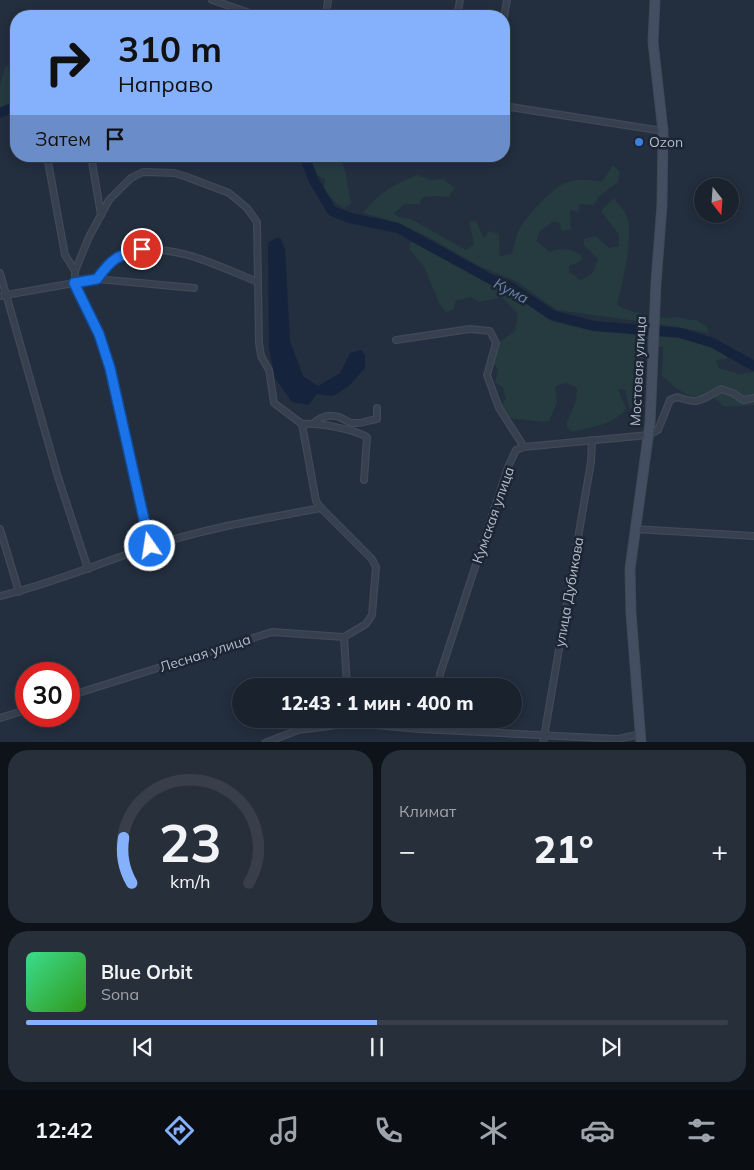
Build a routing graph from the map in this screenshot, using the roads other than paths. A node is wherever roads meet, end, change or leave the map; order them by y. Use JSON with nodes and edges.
{"nodes":[{"id":1,"x":212,"y":0,"type":"edge"},
{"id":2,"x":655,"y":0,"type":"edge"},
{"id":3,"x":241,"y":10,"type":"edge"},
{"id":4,"x":510,"y":107,"type":"edge"},
{"id":5,"x":663,"y":131,"type":"junction"},
{"id":6,"x":48,"y":162,"type":"edge"},
{"id":7,"x":92,"y":162,"type":"edge"},
{"id":8,"x":101,"y":215,"type":"junction"},
{"id":9,"x":75,"y":271,"type":"junction"},
{"id":10,"x":0,"y":273,"type":"edge"},
{"id":11,"x":97,"y":279,"type":"junction"},
{"id":12,"x":258,"y":282,"type":"junction"},
{"id":13,"x":74,"y":283,"type":"junction"},
{"id":14,"x":194,"y":288,"type":"dead end"},
{"id":15,"x":3,"y":296,"type":"edge"},
{"id":16,"x":396,"y":340,"type":"dead end"},
{"id":17,"x":754,"y":398,"type":"edge"},
{"id":18,"x":377,"y":408,"type":"dead end"},
{"id":19,"x":314,"y":423,"type":"junction"},
{"id":20,"x":302,"y":424,"type":"junction"},
{"id":21,"x":648,"y":436,"type":"junction"},
{"id":22,"x":592,"y":440,"type":"junction"},
{"id":23,"x":524,"y":446,"type":"junction"},
{"id":24,"x":364,"y":480,"type":"dead end"},
{"id":25,"x":321,"y":508,"type":"junction"},
{"id":26,"x":0,"y":529,"type":"edge"},
{"id":27,"x":634,"y":529,"type":"junction"},
{"id":28,"x":754,"y":536,"type":"edge"},
{"id":29,"x":150,"y":546,"type":"junction"},
{"id":30,"x":88,"y":569,"type":"junction"},
{"id":31,"x":19,"y":592,"type":"junction"},
{"id":32,"x":0,"y":596,"type":"edge"},
{"id":33,"x":344,"y":637,"type":"junction"},
{"id":34,"x":347,"y":678,"type":"edge"},
{"id":35,"x":440,"y":678,"type":"edge"},
{"id":36,"x":80,"y":693,"type":"edge"},
{"id":37,"x":15,"y":713,"type":"edge"},
{"id":38,"x":0,"y":718,"type":"edge"},
{"id":39,"x":309,"y":728,"type":"edge"},
{"id":40,"x":417,"y":728,"type":"edge"},
{"id":41,"x":436,"y":730,"type":"joint"},
{"id":42,"x":544,"y":735,"type":"junction"},
{"id":43,"x":641,"y":738,"type":"edge"},
{"id":44,"x":264,"y":742,"type":"edge"},
{"id":45,"x":543,"y":742,"type":"edge"}],
"edges":[{"from":1,"to":3,"type":"street"},
{"from":2,"to":5,"type":"main road","name":"Мостовая улица"},
{"from":4,"to":5,"type":"street"},
{"from":5,"to":21,"type":"main road","name":"Мостовая улица"},
{"from":6,"to":9,"type":"street"},
{"from":7,"to":8,"type":"street"},
{"from":8,"to":9,"type":"street"},
{"from":8,"to":12,"type":"street"},
{"from":9,"to":13,"type":"street"},
{"from":10,"to":15,"type":"street"},
{"from":11,"to":12,"type":"street"},
{"from":11,"to":13,"type":"street"},
{"from":11,"to":14,"type":"street"},
{"from":12,"to":20,"type":"street"},
{"from":13,"to":15,"type":"street"},
{"from":13,"to":29,"type":"street"},
{"from":15,"to":30,"type":"street"},
{"from":16,"to":23,"type":"street"},
{"from":17,"to":21,"type":"street"},
{"from":18,"to":19,"type":"street"},
{"from":19,"to":20,"type":"street"},
{"from":19,"to":24,"type":"street"},
{"from":20,"to":25,"type":"street"},
{"from":21,"to":22,"type":"street"},
{"from":21,"to":27,"type":"main road","name":"Мостовая улица"},
{"from":22,"to":23,"type":"street"},
{"from":22,"to":42,"type":"street","name":"улица Дубикова"},
{"from":23,"to":35,"type":"street","name":"Кумская улица"},
{"from":25,"to":29,"type":"street"},
{"from":25,"to":33,"type":"street"},
{"from":26,"to":31,"type":"street"},
{"from":27,"to":28,"type":"street"},
{"from":27,"to":43,"type":"main road","name":"Мостовая улица"},
{"from":29,"to":30,"type":"street"},
{"from":30,"to":31,"type":"street"},
{"from":31,"to":32,"type":"street"},
{"from":33,"to":34,"type":"street"},
{"from":33,"to":36,"type":"street","name":"Лесная улица"},
{"from":37,"to":38,"type":"street"},
{"from":39,"to":44,"type":"street"},
{"from":40,"to":41,"type":"street"},
{"from":41,"to":42,"type":"street"},
{"from":42,"to":43,"type":"street"},
{"from":42,"to":45,"type":"street","name":"улица Дубикова"}]}
